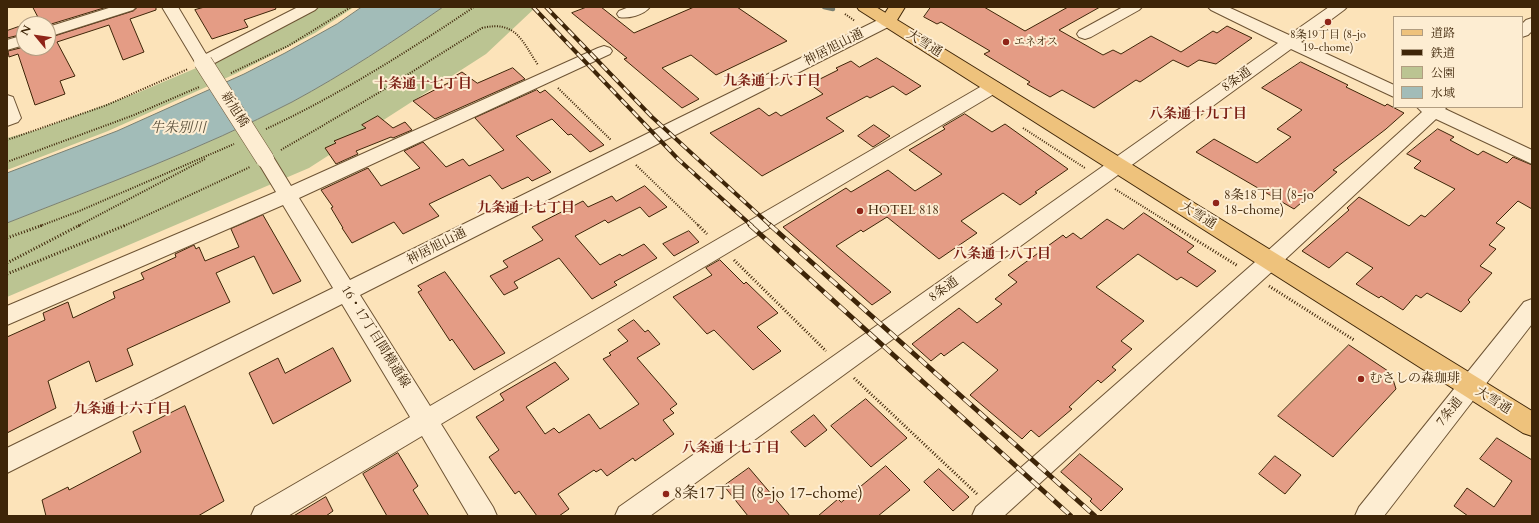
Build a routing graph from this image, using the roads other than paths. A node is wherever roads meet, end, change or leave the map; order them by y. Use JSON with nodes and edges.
{"nodes":[{"id":1,"x":128,"y":7,"type":"edge"},
{"id":2,"x":170,"y":7,"type":"edge"},
{"id":3,"x":310,"y":7,"type":"edge"},
{"id":4,"x":642,"y":7,"type":"edge"},
{"id":5,"x":864,"y":7,"type":"edge"},
{"id":6,"x":1134,"y":7,"type":"edge"},
{"id":7,"x":1216,"y":7,"type":"edge"},
{"id":8,"x":1339,"y":7,"type":"edge"},
{"id":9,"x":625,"y":14,"type":"dead end"},
{"id":10,"x":893,"y":14,"type":"edge"},
{"id":11,"x":1532,"y":23,"type":"edge"},
{"id":12,"x":56,"y":30,"type":"edge"},
{"id":13,"x":1523,"y":31,"type":"edge"},
{"id":14,"x":1085,"y":34,"type":"dead end"},
{"id":15,"x":1289,"y":42,"type":"junction"},
{"id":16,"x":604,"y":51,"type":"dead end"},
{"id":17,"x":203,"y":62,"type":"junction"},
{"id":18,"x":993,"y":87,"type":"junction"},
{"id":19,"x":1393,"y":92,"type":"edge"},
{"id":20,"x":7,"y":101,"type":"edge"},
{"id":21,"x":1433,"y":108,"type":"edge"},
{"id":22,"x":7,"y":120,"type":"edge"},
{"id":23,"x":1532,"y":158,"type":"edge"},
{"id":24,"x":264,"y":159,"type":"joint"},
{"id":25,"x":1117,"y":166,"type":"junction"},
{"id":26,"x":288,"y":195,"type":"junction"},
{"id":27,"x":1270,"y":261,"type":"junction"},
{"id":28,"x":347,"y":292,"type":"junction"},
{"id":29,"x":1532,"y":308,"type":"edge"},
{"id":30,"x":7,"y":316,"type":"edge"},
{"id":31,"x":1470,"y":387,"type":"junction"},
{"id":32,"x":426,"y":421,"type":"junction"},
{"id":33,"x":1532,"y":425,"type":"edge"},
{"id":34,"x":7,"y":461,"type":"edge"},
{"id":35,"x":989,"y":512,"type":"edge"},
{"id":36,"x":264,"y":516,"type":"edge"},
{"id":37,"x":484,"y":516,"type":"edge"},
{"id":38,"x":628,"y":516,"type":"edge"},
{"id":39,"x":1368,"y":516,"type":"edge"}],
"edges":[{"from":1,"to":12,"type":"street"},
{"from":2,"to":17,"type":"street","name":"新旭橋"},
{"from":3,"to":17,"type":"street"},
{"from":4,"to":9,"type":"street"},
{"from":5,"to":10,"type":"highway","name":"大雪通"},
{"from":6,"to":14,"type":"street"},
{"from":7,"to":15,"type":"street"},
{"from":8,"to":15,"type":"street","name":"8条通"},
{"from":10,"to":18,"type":"highway","name":"大雪通"},
{"from":10,"to":28,"type":"street","name":"神居旭山通"},
{"from":11,"to":13,"type":"street"},
{"from":15,"to":19,"type":"street"},
{"from":15,"to":25,"type":"street","name":"8条通"},
{"from":16,"to":26,"type":"street"},
{"from":17,"to":24,"type":"street","name":"新旭橋","bridge":true},
{"from":18,"to":25,"type":"highway","name":"大雪通"},
{"from":18,"to":32,"type":"street"},
{"from":20,"to":22,"type":"street"},
{"from":21,"to":23,"type":"street"},
{"from":21,"to":27,"type":"street"},
{"from":24,"to":26,"type":"street","name":"16・17丁目間横通線"},
{"from":25,"to":27,"type":"highway","name":"大雪通"},
{"from":25,"to":38,"type":"street","name":"8条通"},
{"from":26,"to":28,"type":"street","name":"16・17丁目間横通線"},
{"from":26,"to":30,"type":"street"},
{"from":27,"to":31,"type":"highway","name":"大雪通"},
{"from":27,"to":35,"type":"street"},
{"from":28,"to":32,"type":"street","name":"16・17丁目間横通線"},
{"from":28,"to":34,"type":"street","name":"神居旭山通"},
{"from":29,"to":31,"type":"street","name":"7条通"},
{"from":31,"to":33,"type":"highway","name":"大雪通"},
{"from":31,"to":39,"type":"street","name":"7条通"},
{"from":32,"to":36,"type":"street"},
{"from":32,"to":37,"type":"street","name":"16・17丁目間横通線"}]}
